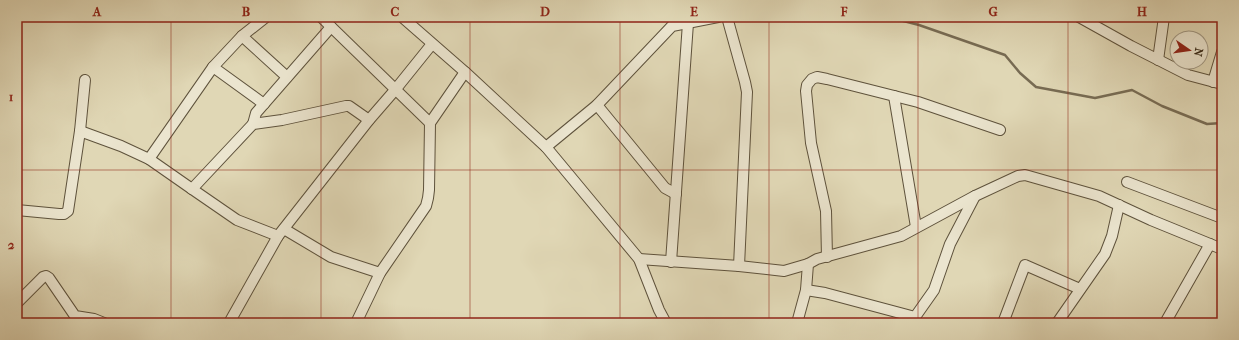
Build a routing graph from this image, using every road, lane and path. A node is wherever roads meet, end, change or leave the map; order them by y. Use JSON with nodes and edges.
{"nodes":[{"id":1,"x":266,"y":17,"type":"edge"},
{"id":2,"x":321,"y":17,"type":"edge"},
{"id":3,"x":402,"y":17,"type":"edge"},
{"id":4,"x":718,"y":17,"type":"edge"},
{"id":5,"x":727,"y":17,"type":"edge"},
{"id":6,"x":1079,"y":17,"type":"edge"},
{"id":7,"x":1164,"y":17,"type":"edge"},
{"id":8,"x":688,"y":23,"type":"junction"},
{"id":9,"x":331,"y":27,"type":"junction"},
{"id":10,"x":242,"y":36,"type":"junction"},
{"id":11,"x":432,"y":44,"type":"junction"},
{"id":12,"x":1222,"y":52,"type":"edge"},
{"id":13,"x":1158,"y":60,"type":"junction"},
{"id":14,"x":213,"y":67,"type":"junction"},
{"id":15,"x":465,"y":72,"type":"junction"},
{"id":16,"x":287,"y":78,"type":"junction"},
{"id":17,"x":85,"y":80,"type":"dead end"},
{"id":18,"x":1218,"y":83,"type":"edge"},
{"id":19,"x":396,"y":90,"type":"junction"},
{"id":20,"x":894,"y":96,"type":"junction"},
{"id":21,"x":264,"y":104,"type":"junction"},
{"id":22,"x":597,"y":105,"type":"junction"},
{"id":23,"x":369,"y":120,"type":"junction"},
{"id":24,"x":430,"y":123,"type":"junction"},
{"id":25,"x":253,"y":124,"type":"junction"},
{"id":26,"x":1000,"y":130,"type":"dead end"},
{"id":27,"x":80,"y":132,"type":"junction"},
{"id":28,"x":546,"y":147,"type":"junction"},
{"id":29,"x":149,"y":159,"type":"junction"},
{"id":30,"x":1127,"y":182,"type":"dead end"},
{"id":31,"x":192,"y":190,"type":"junction"},
{"id":32,"x":676,"y":194,"type":"junction"},
{"id":33,"x":975,"y":196,"type":"junction"},
{"id":34,"x":1119,"y":205,"type":"junction"},
{"id":35,"x":17,"y":210,"type":"edge"},
{"id":36,"x":1222,"y":218,"type":"edge"},
{"id":37,"x":916,"y":227,"type":"junction"},
{"id":38,"x":281,"y":232,"type":"junction"},
{"id":39,"x":1210,"y":244,"type":"junction"},
{"id":40,"x":1222,"y":249,"type":"edge"},
{"id":41,"x":639,"y":259,"type":"junction"},
{"id":42,"x":817,"y":260,"type":"junction"},
{"id":43,"x":671,"y":262,"type":"junction"},
{"id":44,"x":739,"y":266,"type":"junction"},
{"id":45,"x":380,"y":273,"type":"junction"},
{"id":46,"x":1080,"y":289,"type":"junction"},
{"id":47,"x":806,"y":290,"type":"junction"},
{"id":48,"x":17,"y":303,"type":"edge"},
{"id":49,"x":917,"y":320,"type":"edge"},
{"id":50,"x":104,"y":323,"type":"edge"},
{"id":51,"x":229,"y":323,"type":"edge"},
{"id":52,"x":356,"y":323,"type":"edge"},
{"id":53,"x":666,"y":323,"type":"edge"},
{"id":54,"x":797,"y":323,"type":"edge"},
{"id":55,"x":1002,"y":323,"type":"edge"},
{"id":56,"x":1057,"y":323,"type":"edge"},
{"id":57,"x":1165,"y":323,"type":"edge"}],
"edges":[{"from":1,"to":10,"type":"street"},
{"from":2,"to":9,"type":"street"},
{"from":3,"to":11,"type":"street"},
{"from":4,"to":8,"type":"street"},
{"from":5,"to":44,"type":"street"},
{"from":6,"to":13,"type":"street"},
{"from":7,"to":13,"type":"street"},
{"from":8,"to":22,"type":"street"},
{"from":8,"to":32,"type":"street"},
{"from":9,"to":16,"type":"street"},
{"from":9,"to":19,"type":"street"},
{"from":10,"to":14,"type":"street"},
{"from":10,"to":16,"type":"street"},
{"from":11,"to":15,"type":"street"},
{"from":11,"to":19,"type":"street"},
{"from":12,"to":18,"type":"street"},
{"from":13,"to":18,"type":"street"},
{"from":14,"to":21,"type":"street"},
{"from":14,"to":29,"type":"street"},
{"from":15,"to":24,"type":"street"},
{"from":15,"to":28,"type":"street"},
{"from":16,"to":21,"type":"street"},
{"from":17,"to":27,"type":"street"},
{"from":19,"to":23,"type":"street"},
{"from":19,"to":24,"type":"street"},
{"from":20,"to":26,"type":"street"},
{"from":20,"to":37,"type":"street"},
{"from":20,"to":42,"type":"street"},
{"from":21,"to":25,"type":"street"},
{"from":22,"to":28,"type":"street"},
{"from":22,"to":32,"type":"street"},
{"from":23,"to":25,"type":"street"},
{"from":23,"to":38,"type":"street"},
{"from":24,"to":45,"type":"street"},
{"from":25,"to":31,"type":"street"},
{"from":27,"to":29,"type":"street"},
{"from":27,"to":35,"type":"street"},
{"from":28,"to":41,"type":"street"},
{"from":29,"to":31,"type":"street"},
{"from":30,"to":36,"type":"street"},
{"from":31,"to":38,"type":"street"},
{"from":32,"to":43,"type":"street"},
{"from":33,"to":34,"type":"street"},
{"from":33,"to":37,"type":"street"},
{"from":33,"to":49,"type":"street"},
{"from":34,"to":39,"type":"street"},
{"from":34,"to":46,"type":"street"},
{"from":37,"to":42,"type":"street"},
{"from":38,"to":45,"type":"street"},
{"from":38,"to":51,"type":"street"},
{"from":39,"to":40,"type":"street"},
{"from":39,"to":57,"type":"street"},
{"from":41,"to":43,"type":"street"},
{"from":41,"to":53,"type":"street"},
{"from":42,"to":44,"type":"street"},
{"from":42,"to":47,"type":"street"},
{"from":43,"to":44,"type":"street"},
{"from":45,"to":52,"type":"street"},
{"from":46,"to":55,"type":"street"},
{"from":46,"to":56,"type":"street"},
{"from":47,"to":49,"type":"street"},
{"from":47,"to":54,"type":"street"},
{"from":48,"to":50,"type":"street"}]}
